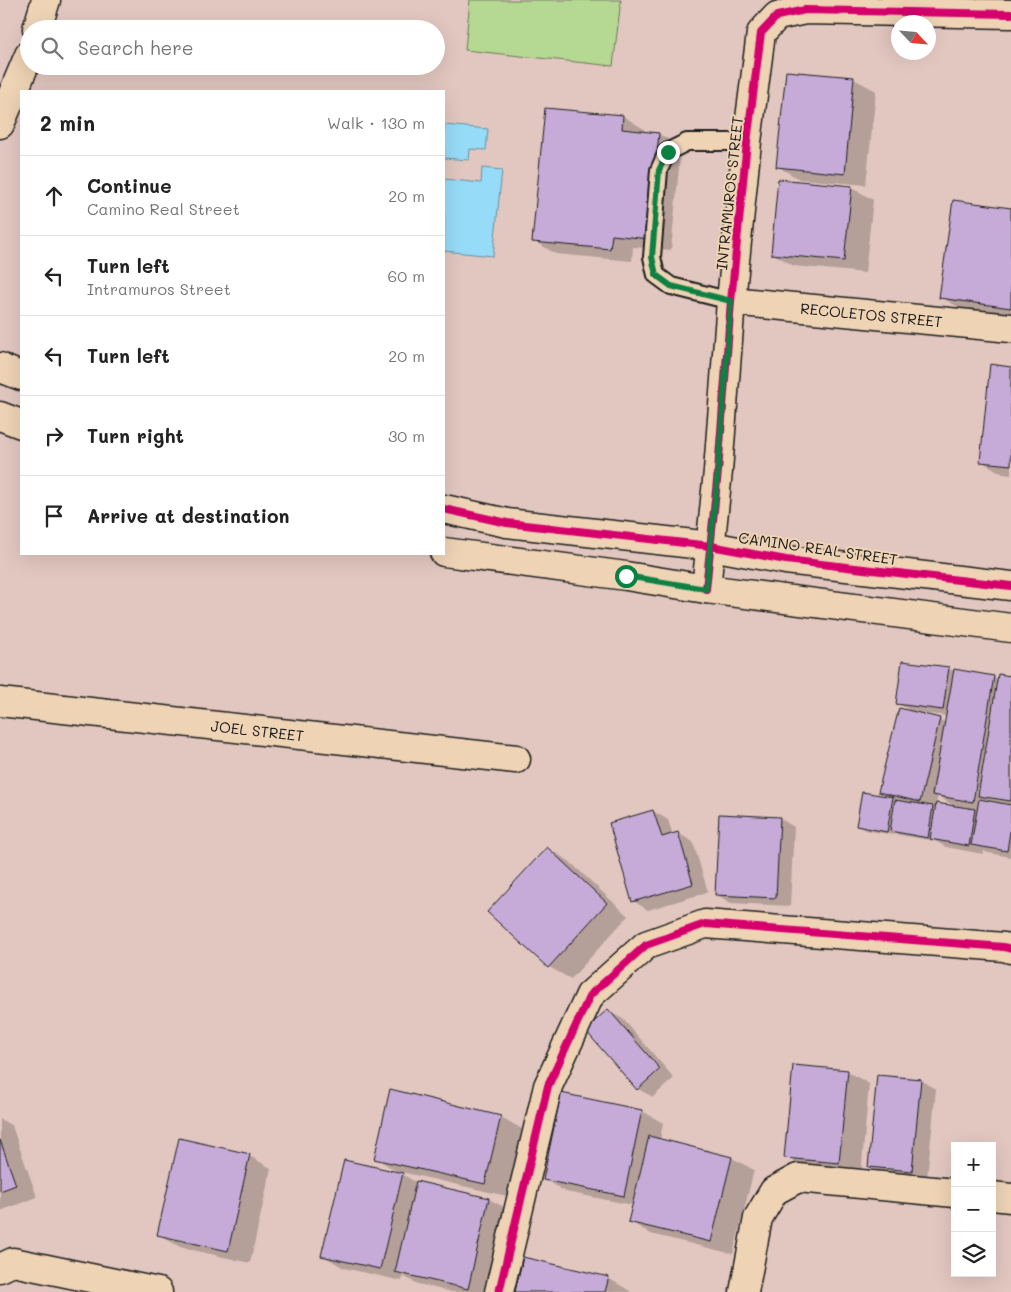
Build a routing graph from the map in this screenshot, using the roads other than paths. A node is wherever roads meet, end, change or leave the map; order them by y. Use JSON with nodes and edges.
{"nodes":[{"id":1,"x":46,"y":0,"type":"edge"},
{"id":2,"x":1011,"y":14,"type":"edge"},
{"id":3,"x":40,"y":20,"type":"edge"},
{"id":4,"x":21,"y":75,"type":"edge"},
{"id":5,"x":0,"y":124,"type":"edge"},
{"id":6,"x":747,"y":142,"type":"junction"},
{"id":7,"x":731,"y":301,"type":"junction"},
{"id":8,"x":1011,"y":328,"type":"edge"},
{"id":9,"x":0,"y":367,"type":"edge"},
{"id":10,"x":20,"y":376,"type":"edge"},
{"id":11,"x":0,"y":416,"type":"edge"},
{"id":12,"x":20,"y":424,"type":"edge"},
{"id":13,"x":445,"y":509,"type":"edge"},
{"id":14,"x":711,"y":546,"type":"junction"},
{"id":15,"x":445,"y":552,"type":"edge"},
{"id":16,"x":1011,"y":586,"type":"edge"},
{"id":17,"x":706,"y":589,"type":"junction"},
{"id":18,"x":1011,"y":628,"type":"edge"},
{"id":19,"x":0,"y":702,"type":"edge"},
{"id":20,"x":516,"y":759,"type":"dead end"},
{"id":21,"x":1011,"y":949,"type":"edge"},
{"id":22,"x":951,"y":1193,"type":"edge"},
{"id":23,"x":996,"y":1196,"type":"edge"},
{"id":24,"x":1011,"y":1198,"type":"edge"},
{"id":25,"x":0,"y":1268,"type":"edge"},
{"id":26,"x":158,"y":1292,"type":"edge"},
{"id":27,"x":499,"y":1292,"type":"edge"},
{"id":28,"x":744,"y":1292,"type":"edge"}],
"edges":[{"from":1,"to":3,"type":"street"},
{"from":2,"to":6,"type":"street","name":"INTRAMUROS STREET"},
{"from":4,"to":5,"type":"street"},
{"from":6,"to":7,"type":"street","name":"INTRAMUROS STREET"},
{"from":6,"to":7,"type":"lane"},
{"from":7,"to":8,"type":"street","name":"RECOLETOS STREET"},
{"from":7,"to":14,"type":"street","name":"INTRAMUROS STREET"},
{"from":9,"to":10,"type":"street"},
{"from":11,"to":12,"type":"street"},
{"from":13,"to":14,"type":"street","name":"CAMINO REAL STREET"},
{"from":14,"to":16,"type":"street","name":"CAMINO REAL STREET"},
{"from":14,"to":17,"type":"street","name":"INTRAMUROS STREET"},
{"from":15,"to":17,"type":"street"},
{"from":17,"to":18,"type":"street"},
{"from":19,"to":20,"type":"street","name":"JOEL STREET"},
{"from":21,"to":27,"type":"street"},
{"from":22,"to":28,"type":"street"},
{"from":23,"to":24,"type":"street"},
{"from":25,"to":26,"type":"street"}]}
